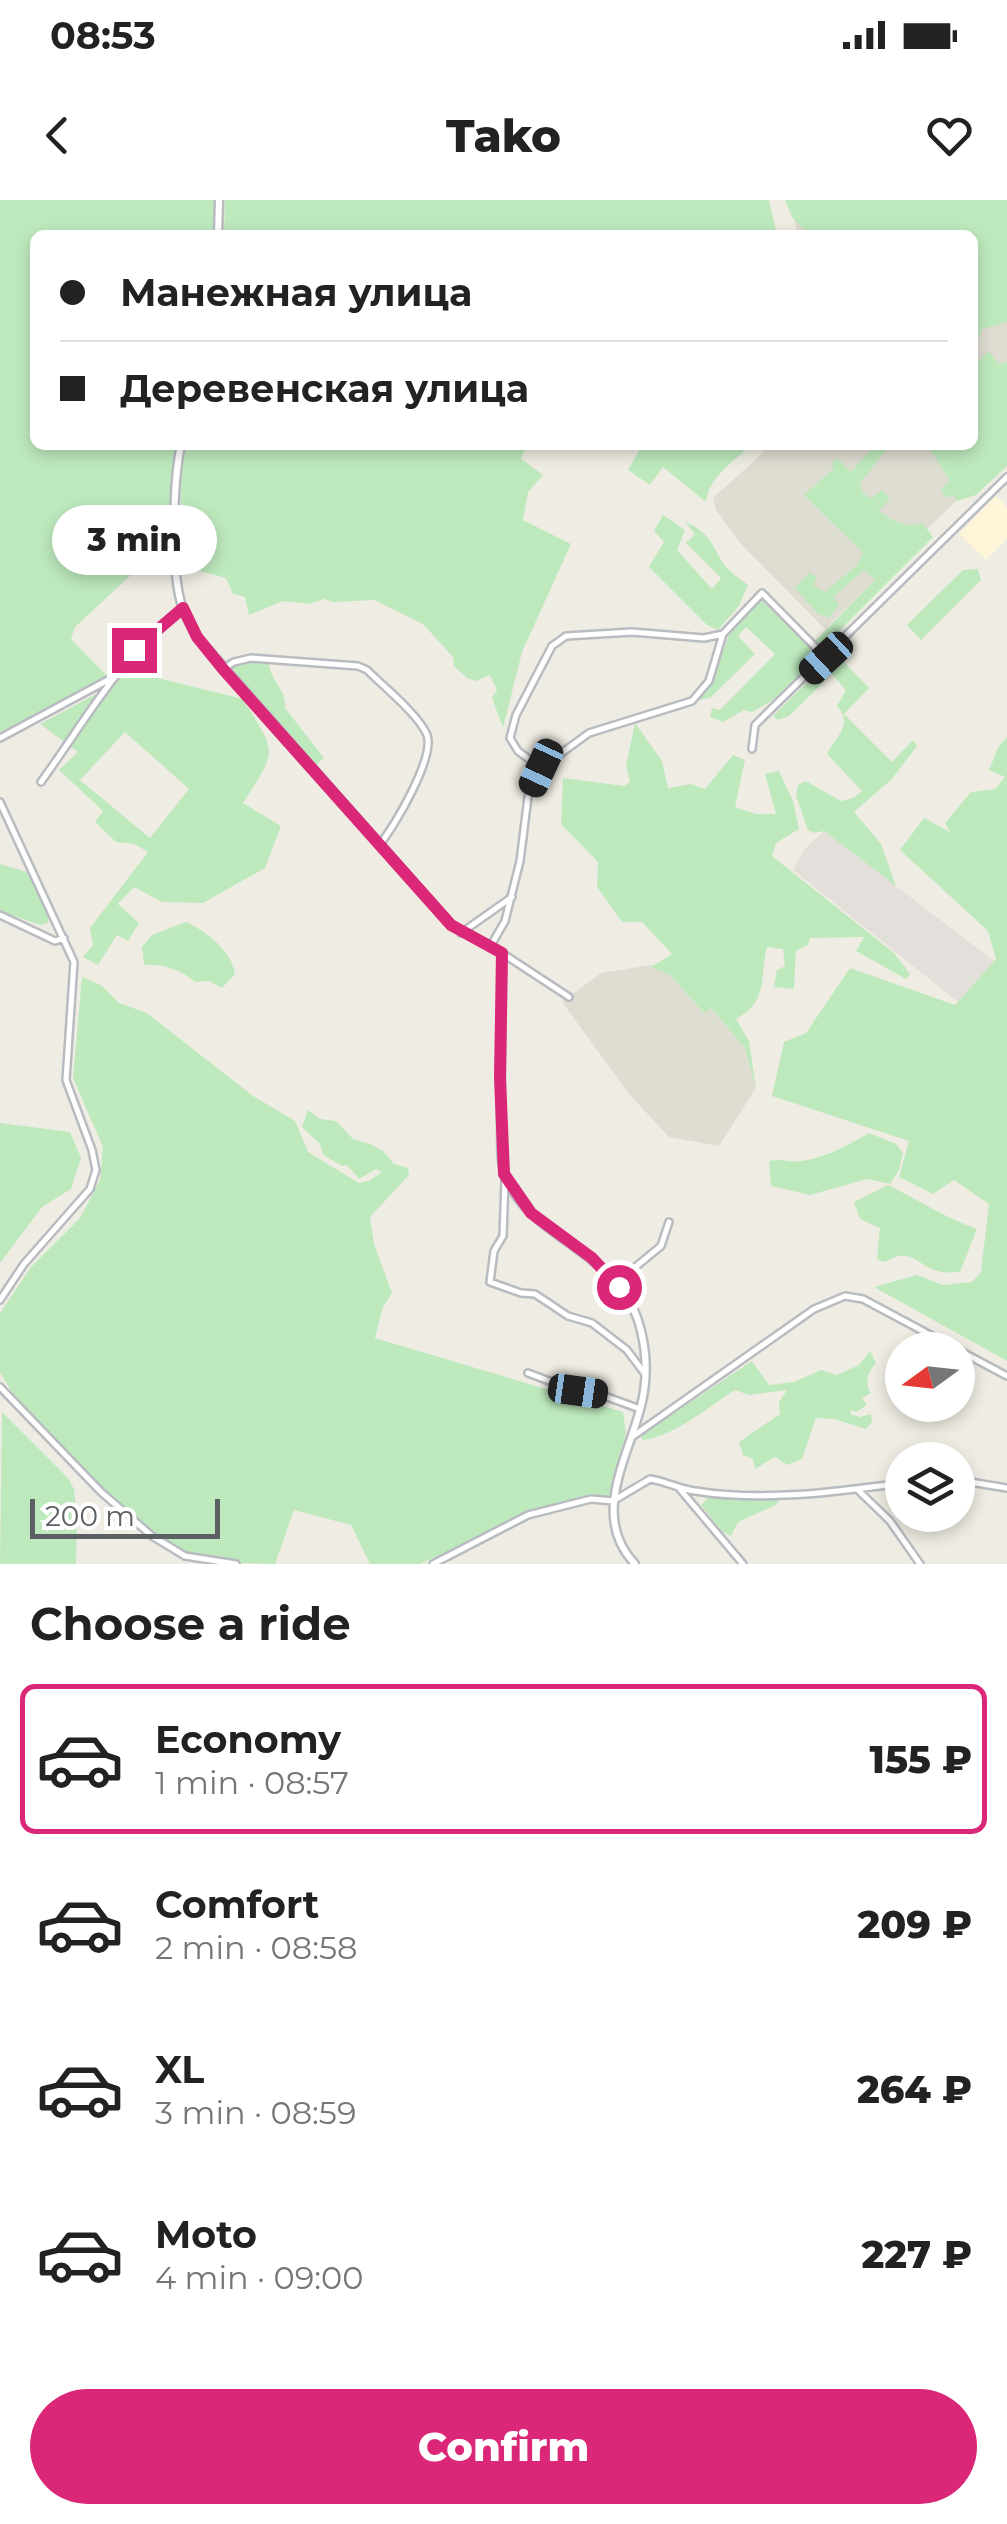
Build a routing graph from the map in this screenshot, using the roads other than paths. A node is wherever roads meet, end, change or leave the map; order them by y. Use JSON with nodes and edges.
{"nodes":[{"id":1,"x":219,"y":200,"type":"edge"},
{"id":2,"x":218,"y":230,"type":"edge"},
{"id":3,"x":180,"y":450,"type":"edge"},
{"id":4,"x":1007,"y":477,"type":"edge"},
{"id":5,"x":183,"y":608,"type":"junction"},
{"id":6,"x":723,"y":634,"type":"junction"},
{"id":7,"x":826,"y":658,"type":"junction"},
{"id":8,"x":223,"y":669,"type":"junction"},
{"id":9,"x":110,"y":679,"type":"junction"},
{"id":10,"x":0,"y":738,"type":"edge"},
{"id":11,"x":752,"y":749,"type":"dead end"},
{"id":12,"x":541,"y":768,"type":"junction"},
{"id":13,"x":41,"y":782,"type":"dead end"},
{"id":14,"x":0,"y":802,"type":"edge"},
{"id":15,"x":380,"y":844,"type":"junction"},
{"id":16,"x":512,"y":897,"type":"junction"},
{"id":17,"x":0,"y":915,"type":"edge"},
{"id":18,"x":461,"y":933,"type":"junction"},
{"id":19,"x":64,"y":938,"type":"junction"},
{"id":20,"x":490,"y":948,"type":"junction"},
{"id":21,"x":502,"y":953,"type":"junction"},
{"id":22,"x":569,"y":997,"type":"dead end"},
{"id":23,"x":504,"y":1174,"type":"junction"},
{"id":24,"x":669,"y":1222,"type":"dead end"},
{"id":25,"x":616,"y":1282,"type":"junction"},
{"id":26,"x":0,"y":1300,"type":"edge"},
{"id":27,"x":528,"y":1373,"type":"dead end"},
{"id":28,"x":645,"y":1374,"type":"junction"},
{"id":29,"x":1007,"y":1376,"type":"edge"},
{"id":30,"x":0,"y":1387,"type":"edge"},
{"id":31,"x":640,"y":1409,"type":"junction"},
{"id":32,"x":630,"y":1439,"type":"junction"},
{"id":33,"x":975,"y":1483,"type":"edge"},
{"id":34,"x":677,"y":1486,"type":"junction"},
{"id":35,"x":885,"y":1487,"type":"edge"},
{"id":36,"x":1007,"y":1488,"type":"edge"},
{"id":37,"x":859,"y":1492,"type":"junction"},
{"id":38,"x":613,"y":1501,"type":"junction"},
{"id":39,"x":236,"y":1564,"type":"edge"},
{"id":40,"x":433,"y":1564,"type":"edge"},
{"id":41,"x":635,"y":1564,"type":"edge"},
{"id":42,"x":743,"y":1564,"type":"edge"},
{"id":43,"x":920,"y":1564,"type":"edge"}],
"edges":[{"from":1,"to":2,"type":"street"},
{"from":3,"to":5,"type":"street"},
{"from":4,"to":7,"type":"street"},
{"from":5,"to":8,"type":"street"},
{"from":5,"to":9,"type":"street"},
{"from":6,"to":7,"type":"street"},
{"from":6,"to":12,"type":"street"},
{"from":6,"to":12,"type":"street"},
{"from":7,"to":11,"type":"street"},
{"from":8,"to":15,"type":"street"},
{"from":8,"to":15,"type":"street"},
{"from":9,"to":10,"type":"street"},
{"from":9,"to":13,"type":"street"},
{"from":12,"to":16,"type":"street"},
{"from":14,"to":19,"type":"street"},
{"from":15,"to":18,"type":"street"},
{"from":16,"to":18,"type":"street"},
{"from":16,"to":20,"type":"street"},
{"from":17,"to":19,"type":"street"},
{"from":18,"to":20,"type":"street"},
{"from":19,"to":26,"type":"street"},
{"from":20,"to":21,"type":"street"},
{"from":21,"to":22,"type":"street"},
{"from":21,"to":23,"type":"street"},
{"from":23,"to":25,"type":"street"},
{"from":23,"to":28,"type":"street"},
{"from":24,"to":25,"type":"street"},
{"from":25,"to":28,"type":"street"},
{"from":27,"to":31,"type":"street"},
{"from":28,"to":31,"type":"street"},
{"from":29,"to":32,"type":"street"},
{"from":30,"to":39,"type":"street"},
{"from":31,"to":32,"type":"street"},
{"from":32,"to":38,"type":"street"},
{"from":33,"to":36,"type":"street"},
{"from":34,"to":37,"type":"street"},
{"from":34,"to":38,"type":"street"},
{"from":34,"to":42,"type":"street"},
{"from":35,"to":37,"type":"street"},
{"from":37,"to":43,"type":"street"},
{"from":38,"to":40,"type":"street"},
{"from":38,"to":41,"type":"street"}]}
